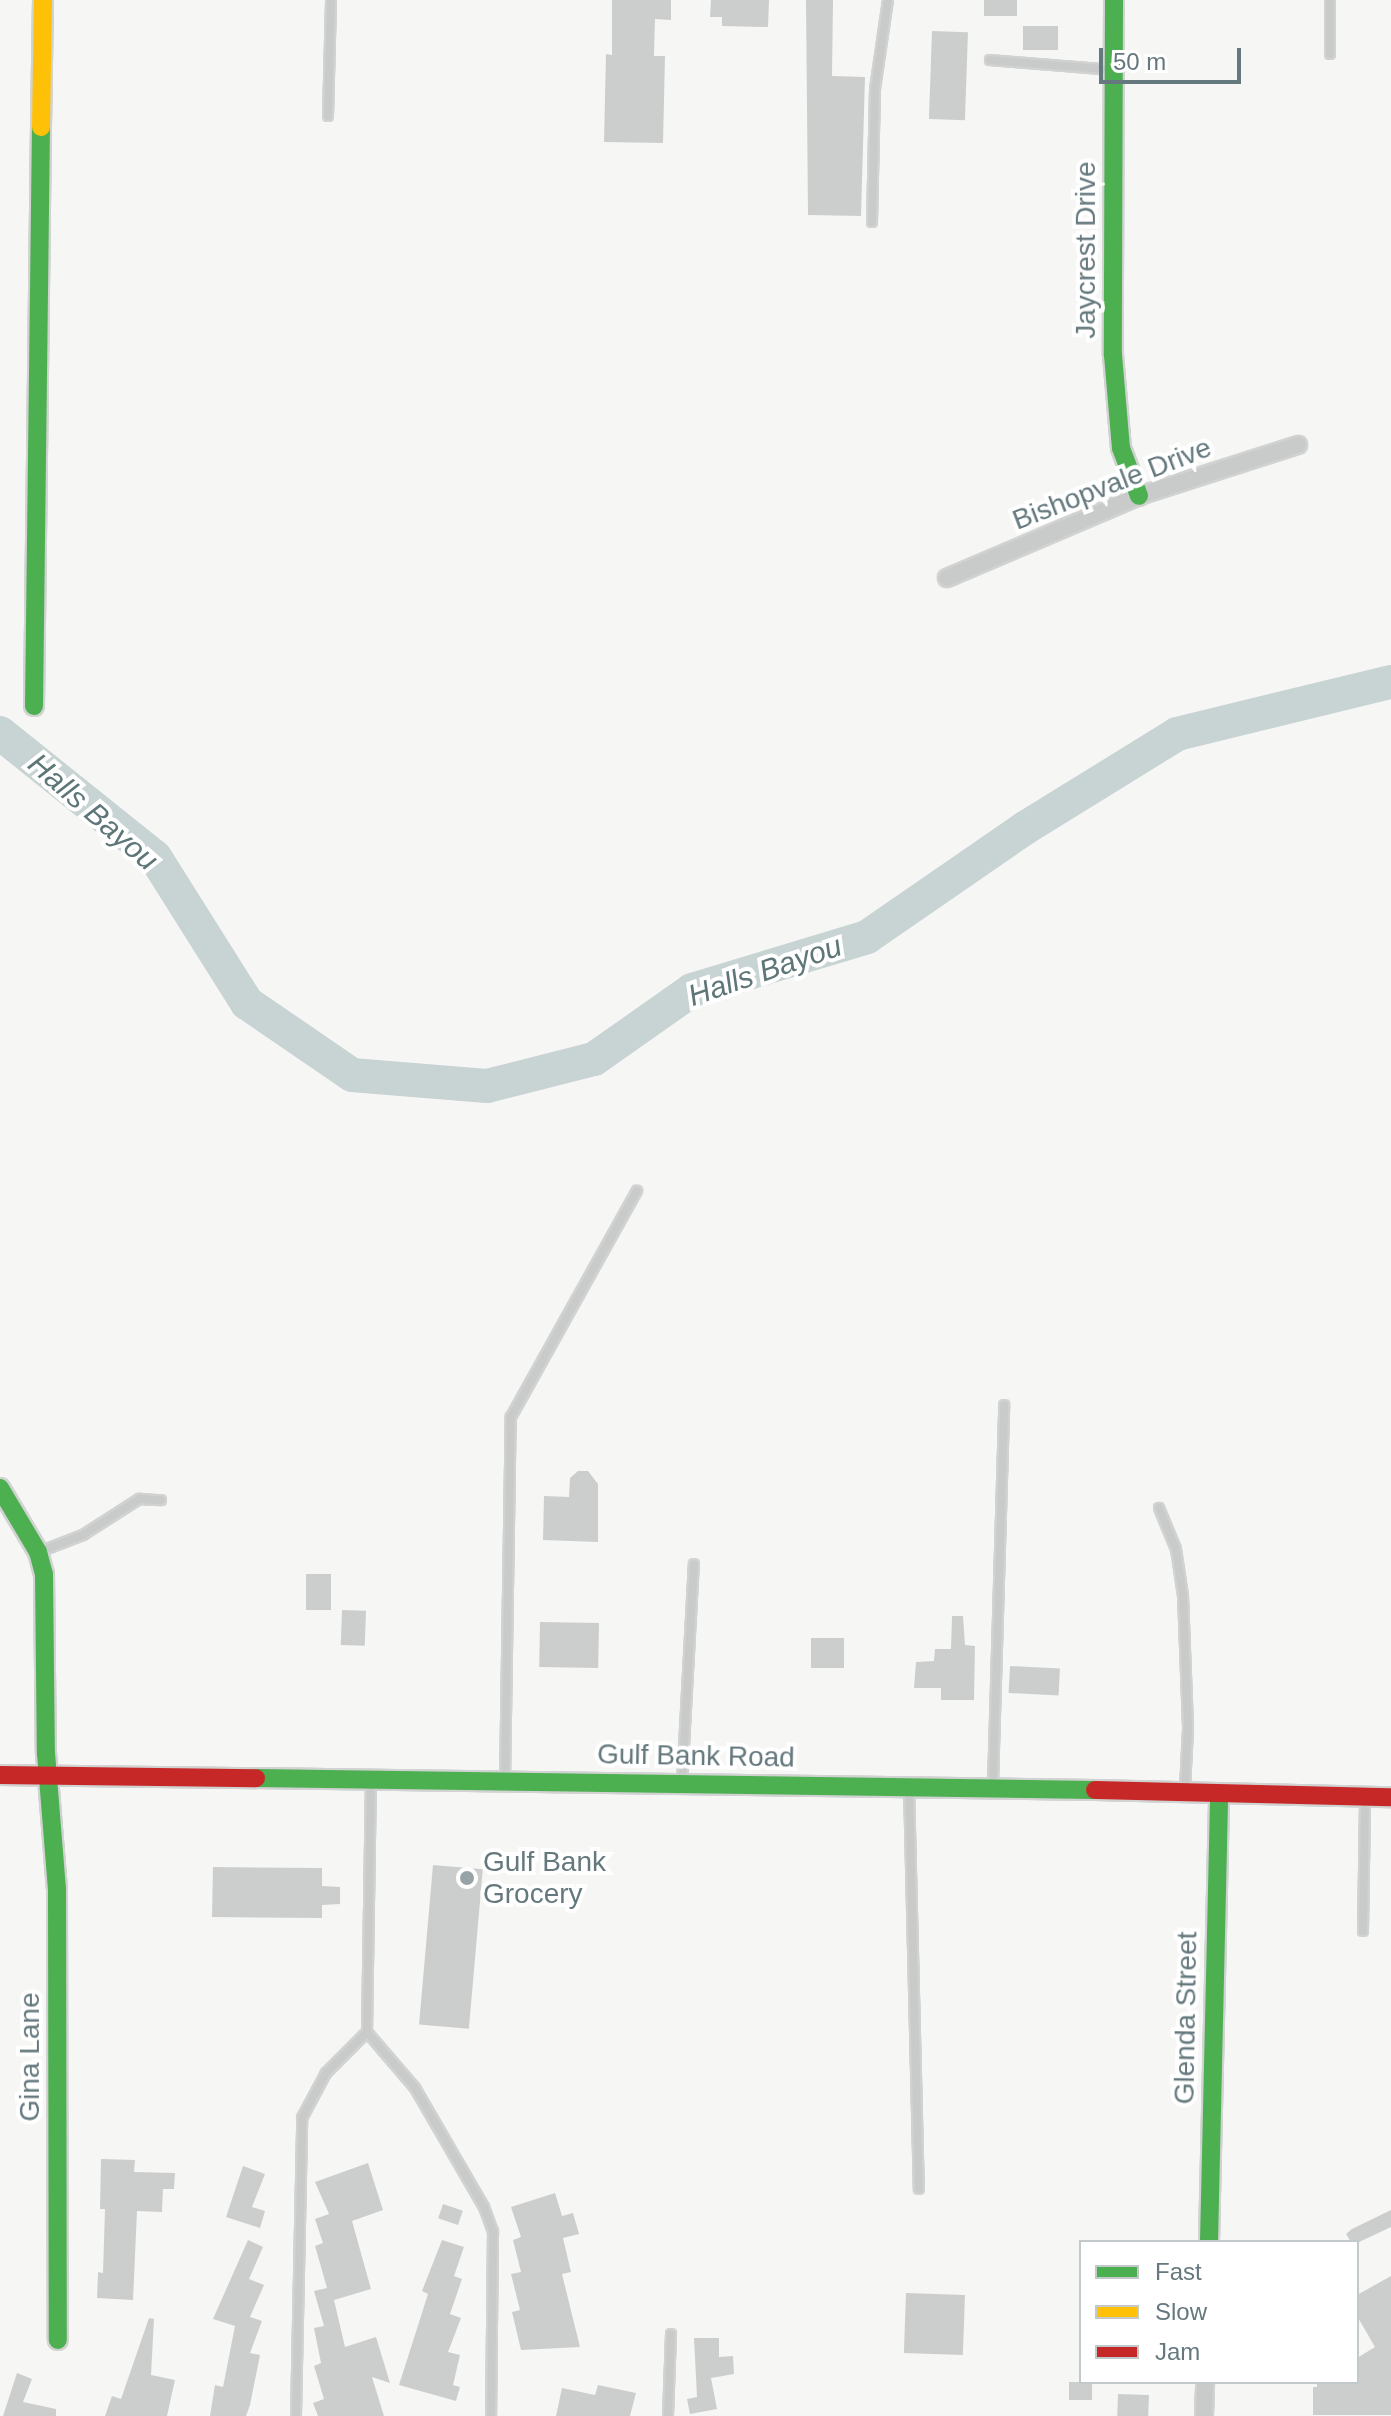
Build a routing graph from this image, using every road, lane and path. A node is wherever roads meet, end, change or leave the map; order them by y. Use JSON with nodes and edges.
{"nodes":[{"id":1,"x":43,"y":0,"type":"edge"},
{"id":2,"x":331,"y":0,"type":"edge"},
{"id":3,"x":888,"y":0,"type":"edge"},
{"id":4,"x":1114,"y":0,"type":"edge"},
{"id":5,"x":1330,"y":0,"type":"edge"},
{"id":6,"x":1330,"y":54,"type":"dead end"},
{"id":7,"x":990,"y":60,"type":"dead end"},
{"id":8,"x":1114,"y":70,"type":"junction"},
{"id":9,"x":328,"y":116,"type":"dead end"},
{"id":10,"x":872,"y":222,"type":"dead end"},
{"id":11,"x":1298,"y":445,"type":"dead end"},
{"id":12,"x":1139,"y":496,"type":"junction"},
{"id":13,"x":947,"y":578,"type":"dead end"},
{"id":14,"x":34,"y":706,"type":"dead end"},
{"id":15,"x":637,"y":1191,"type":"dead end"},
{"id":16,"x":1004,"y":1405,"type":"dead end"},
{"id":17,"x":0,"y":1488,"type":"edge"},
{"id":18,"x":161,"y":1500,"type":"dead end"},
{"id":19,"x":1159,"y":1508,"type":"dead end"},
{"id":20,"x":38,"y":1552,"type":"junction"},
{"id":21,"x":694,"y":1564,"type":"dead end"},
{"id":22,"x":0,"y":1775,"type":"edge"},
{"id":23,"x":50,"y":1775,"type":"junction"},
{"id":24,"x":371,"y":1780,"type":"junction"},
{"id":25,"x":505,"y":1781,"type":"junction"},
{"id":26,"x":682,"y":1783,"type":"junction"},
{"id":27,"x":909,"y":1786,"type":"junction"},
{"id":28,"x":993,"y":1787,"type":"junction"},
{"id":29,"x":1185,"y":1793,"type":"junction"},
{"id":30,"x":1219,"y":1794,"type":"junction"},
{"id":31,"x":1365,"y":1797,"type":"junction"},
{"id":32,"x":1391,"y":1797,"type":"edge"},
{"id":33,"x":1363,"y":1931,"type":"dead end"},
{"id":34,"x":367,"y":2032,"type":"junction"},
{"id":35,"x":919,"y":2189,"type":"dead end"},
{"id":36,"x":1209,"y":2240,"type":"edge"},
{"id":37,"x":671,"y":2334,"type":"dead end"},
{"id":38,"x":58,"y":2340,"type":"dead end"},
{"id":39,"x":1205,"y":2384,"type":"edge"},
{"id":40,"x":296,"y":2416,"type":"edge"},
{"id":41,"x":491,"y":2416,"type":"edge"},
{"id":42,"x":668,"y":2416,"type":"edge"},
{"id":43,"x":1204,"y":2416,"type":"edge"}],
"edges":[{"from":1,"to":14,"type":"street"},
{"from":2,"to":9,"type":"lane"},
{"from":3,"to":10,"type":"lane"},
{"from":4,"to":8,"type":"street","name":"Jaycrest Drive"},
{"from":5,"to":6,"type":"lane"},
{"from":7,"to":8,"type":"lane"},
{"from":8,"to":12,"type":"street","name":"Jaycrest Drive"},
{"from":11,"to":12,"type":"street","name":"Bishopvale Drive"},
{"from":12,"to":13,"type":"street","name":"Bishopvale Drive"},
{"from":15,"to":25,"type":"lane"},
{"from":16,"to":28,"type":"lane"},
{"from":17,"to":20,"type":"street"},
{"from":18,"to":20,"type":"lane"},
{"from":19,"to":29,"type":"lane"},
{"from":20,"to":23,"type":"street","name":"Gina Lane"},
{"from":21,"to":26,"type":"lane"},
{"from":22,"to":23,"type":"street","name":"Gulf Bank Road"},
{"from":23,"to":24,"type":"street","name":"Gulf Bank Road"},
{"from":23,"to":38,"type":"street","name":"Gina Lane"},
{"from":24,"to":25,"type":"street","name":"Gulf Bank Road"},
{"from":24,"to":34,"type":"lane"},
{"from":25,"to":26,"type":"street","name":"Gulf Bank Road"},
{"from":26,"to":27,"type":"street","name":"Gulf Bank Road"},
{"from":27,"to":28,"type":"street","name":"Gulf Bank Road"},
{"from":27,"to":35,"type":"lane"},
{"from":28,"to":29,"type":"street","name":"Gulf Bank Road"},
{"from":29,"to":30,"type":"street","name":"Gulf Bank Road"},
{"from":30,"to":31,"type":"street","name":"Gulf Bank Road"},
{"from":30,"to":36,"type":"street","name":"Glenda Street"},
{"from":31,"to":32,"type":"street","name":"Gulf Bank Road"},
{"from":31,"to":33,"type":"lane"},
{"from":34,"to":40,"type":"lane"},
{"from":34,"to":41,"type":"lane"},
{"from":37,"to":42,"type":"lane"},
{"from":39,"to":43,"type":"street"}]}
